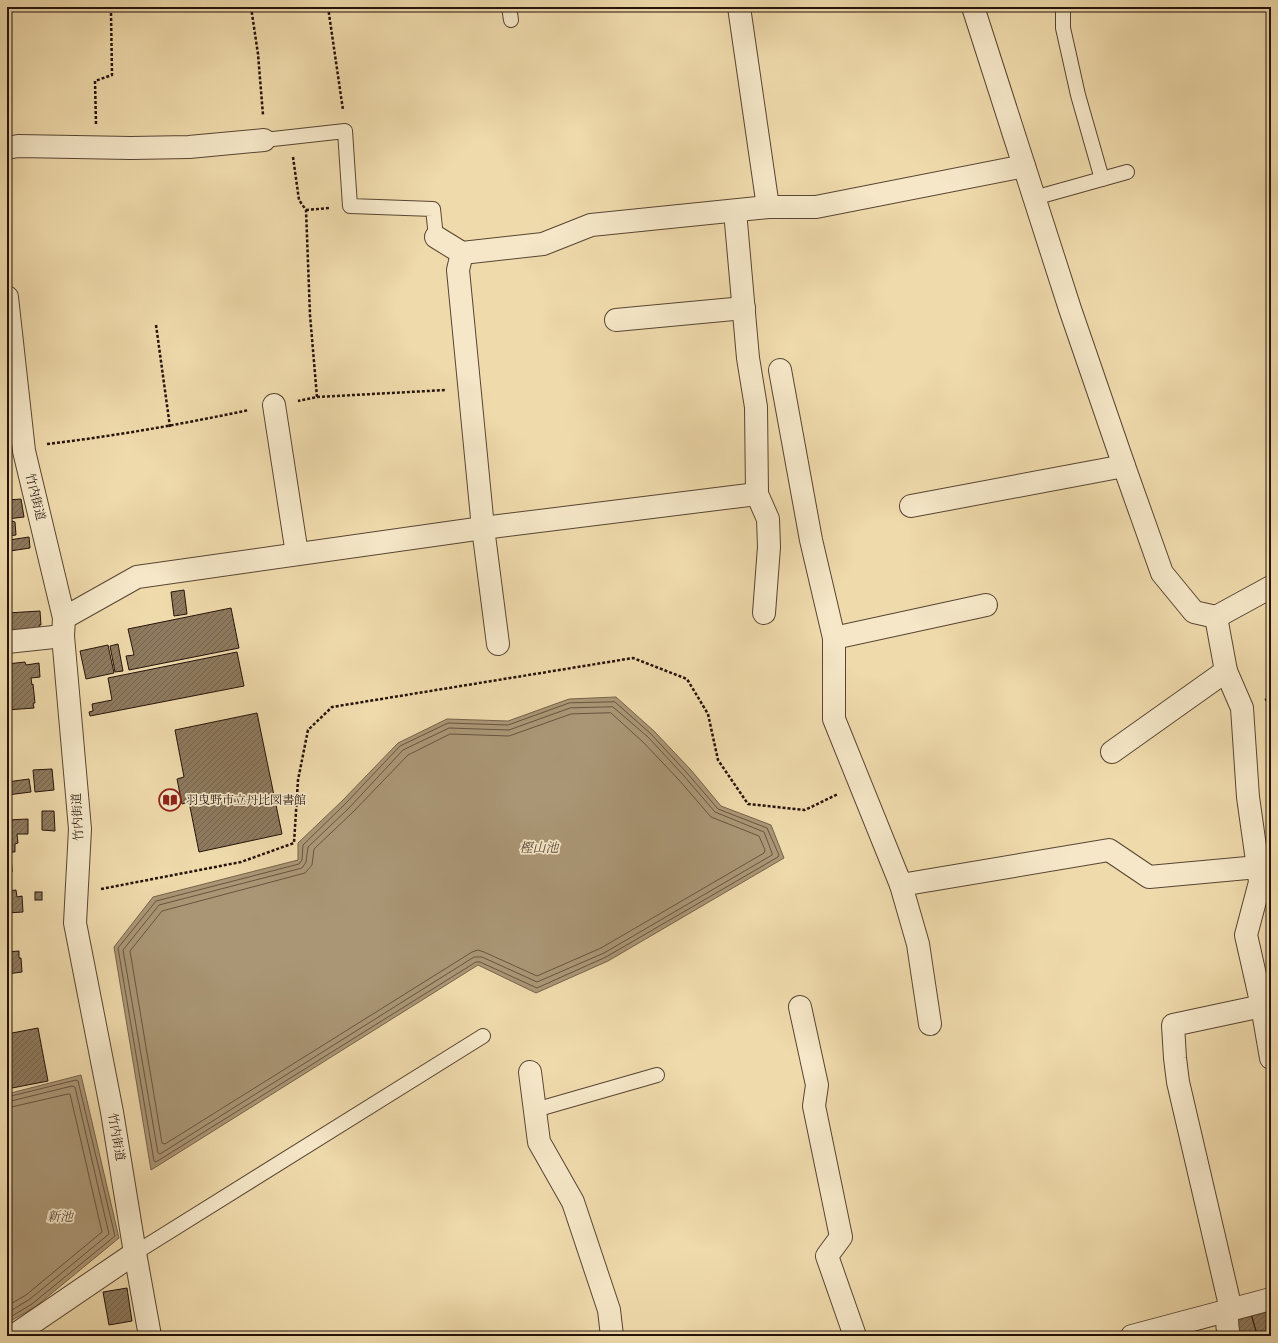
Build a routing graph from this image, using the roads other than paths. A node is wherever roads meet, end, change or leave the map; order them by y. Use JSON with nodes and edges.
{"nodes":[{"id":1,"x":739,"y":7,"type":"edge"},
{"id":2,"x":973,"y":7,"type":"edge"},
{"id":3,"x":1063,"y":7,"type":"edge"},
{"id":4,"x":264,"y":140,"type":"joint"},
{"id":5,"x":7,"y":148,"type":"edge"},
{"id":6,"x":1024,"y":166,"type":"junction"},
{"id":7,"x":1126,"y":172,"type":"dead end"},
{"id":8,"x":1102,"y":179,"type":"junction"},
{"id":9,"x":1034,"y":198,"type":"junction"},
{"id":10,"x":768,"y":207,"type":"junction"},
{"id":11,"x":735,"y":211,"type":"junction"},
{"id":12,"x":436,"y":236,"type":"joint"},
{"id":13,"x":462,"y":253,"type":"junction"},
{"id":14,"x":7,"y":297,"type":"edge"},
{"id":15,"x":744,"y":308,"type":"junction"},
{"id":16,"x":616,"y":320,"type":"dead end"},
{"id":17,"x":780,"y":370,"type":"dead end"},
{"id":18,"x":274,"y":405,"type":"road end"},
{"id":19,"x":1124,"y":466,"type":"junction"},
{"id":20,"x":756,"y":494,"type":"junction"},
{"id":21,"x":911,"y":506,"type":"dead end"},
{"id":22,"x":483,"y":528,"type":"junction"},
{"id":23,"x":297,"y":554,"type":"junction"},
{"id":24,"x":1271,"y":588,"type":"edge"},
{"id":25,"x":986,"y":605,"type":"dead end"},
{"id":26,"x":764,"y":613,"type":"dead end"},
{"id":27,"x":1216,"y":617,"type":"junction"},
{"id":28,"x":64,"y":627,"type":"junction"},
{"id":29,"x":834,"y":638,"type":"junction"},
{"id":30,"x":7,"y":642,"type":"edge"},
{"id":31,"x":498,"y":644,"type":"dead end"},
{"id":32,"x":1226,"y":671,"type":"junction"},
{"id":33,"x":1112,"y":752,"type":"dead end"},
{"id":34,"x":1263,"y":878,"type":"edge"},
{"id":35,"x":901,"y":885,"type":"junction"},
{"id":36,"x":1262,"y":1006,"type":"junction"},
{"id":37,"x":800,"y":1007,"type":"dead end"},
{"id":38,"x":930,"y":1024,"type":"dead end"},
{"id":39,"x":483,"y":1036,"type":"dead end"},
{"id":40,"x":1271,"y":1058,"type":"edge"},
{"id":41,"x":530,"y":1072,"type":"dead end"},
{"id":42,"x":657,"y":1075,"type":"dead end"},
{"id":43,"x":535,"y":1110,"type":"junction"},
{"id":44,"x":135,"y":1253,"type":"junction"},
{"id":45,"x":1271,"y":1299,"type":"edge"},
{"id":46,"x":1227,"y":1310,"type":"junction"},
{"id":47,"x":13,"y":1336,"type":"edge"},
{"id":48,"x":150,"y":1336,"type":"edge"},
{"id":49,"x":612,"y":1336,"type":"edge"},
{"id":50,"x":855,"y":1336,"type":"edge"},
{"id":51,"x":1132,"y":1336,"type":"edge"},
{"id":52,"x":1229,"y":1336,"type":"edge"}],
"edges":[{"from":1,"to":10,"type":"street"},
{"from":2,"to":6,"type":"street"},
{"from":3,"to":8,"type":"lane"},
{"from":4,"to":5,"type":"street"},
{"from":4,"to":12,"type":"lane"},
{"from":6,"to":9,"type":"street"},
{"from":6,"to":10,"type":"street"},
{"from":7,"to":8,"type":"lane"},
{"from":8,"to":9,"type":"lane"},
{"from":9,"to":19,"type":"street"},
{"from":10,"to":11,"type":"street"},
{"from":11,"to":13,"type":"street"},
{"from":11,"to":15,"type":"street"},
{"from":12,"to":13,"type":"street"},
{"from":13,"to":22,"type":"street"},
{"from":14,"to":28,"type":"street","name":"竹内街道"},
{"from":15,"to":16,"type":"street"},
{"from":15,"to":20,"type":"street"},
{"from":17,"to":29,"type":"street"},
{"from":18,"to":23,"type":"street"},
{"from":19,"to":21,"type":"street"},
{"from":19,"to":27,"type":"street"},
{"from":20,"to":22,"type":"street"},
{"from":20,"to":26,"type":"street"},
{"from":22,"to":23,"type":"street"},
{"from":22,"to":31,"type":"street"},
{"from":23,"to":28,"type":"street"},
{"from":24,"to":27,"type":"street"},
{"from":25,"to":29,"type":"street"},
{"from":27,"to":32,"type":"street"},
{"from":28,"to":30,"type":"street"},
{"from":28,"to":44,"type":"street","name":"竹内街道"},
{"from":29,"to":35,"type":"street"},
{"from":32,"to":33,"type":"street"},
{"from":32,"to":34,"type":"street"},
{"from":34,"to":35,"type":"street"},
{"from":34,"to":36,"type":"street"},
{"from":35,"to":38,"type":"street"},
{"from":36,"to":40,"type":"street"},
{"from":36,"to":46,"type":"street"},
{"from":37,"to":50,"type":"street"},
{"from":39,"to":44,"type":"lane"},
{"from":41,"to":43,"type":"street"},
{"from":42,"to":43,"type":"lane"},
{"from":43,"to":49,"type":"street"},
{"from":44,"to":47,"type":"street"},
{"from":44,"to":48,"type":"street","name":"竹内街道"},
{"from":45,"to":46,"type":"street"},
{"from":46,"to":51,"type":"street"},
{"from":46,"to":52,"type":"street"}]}
